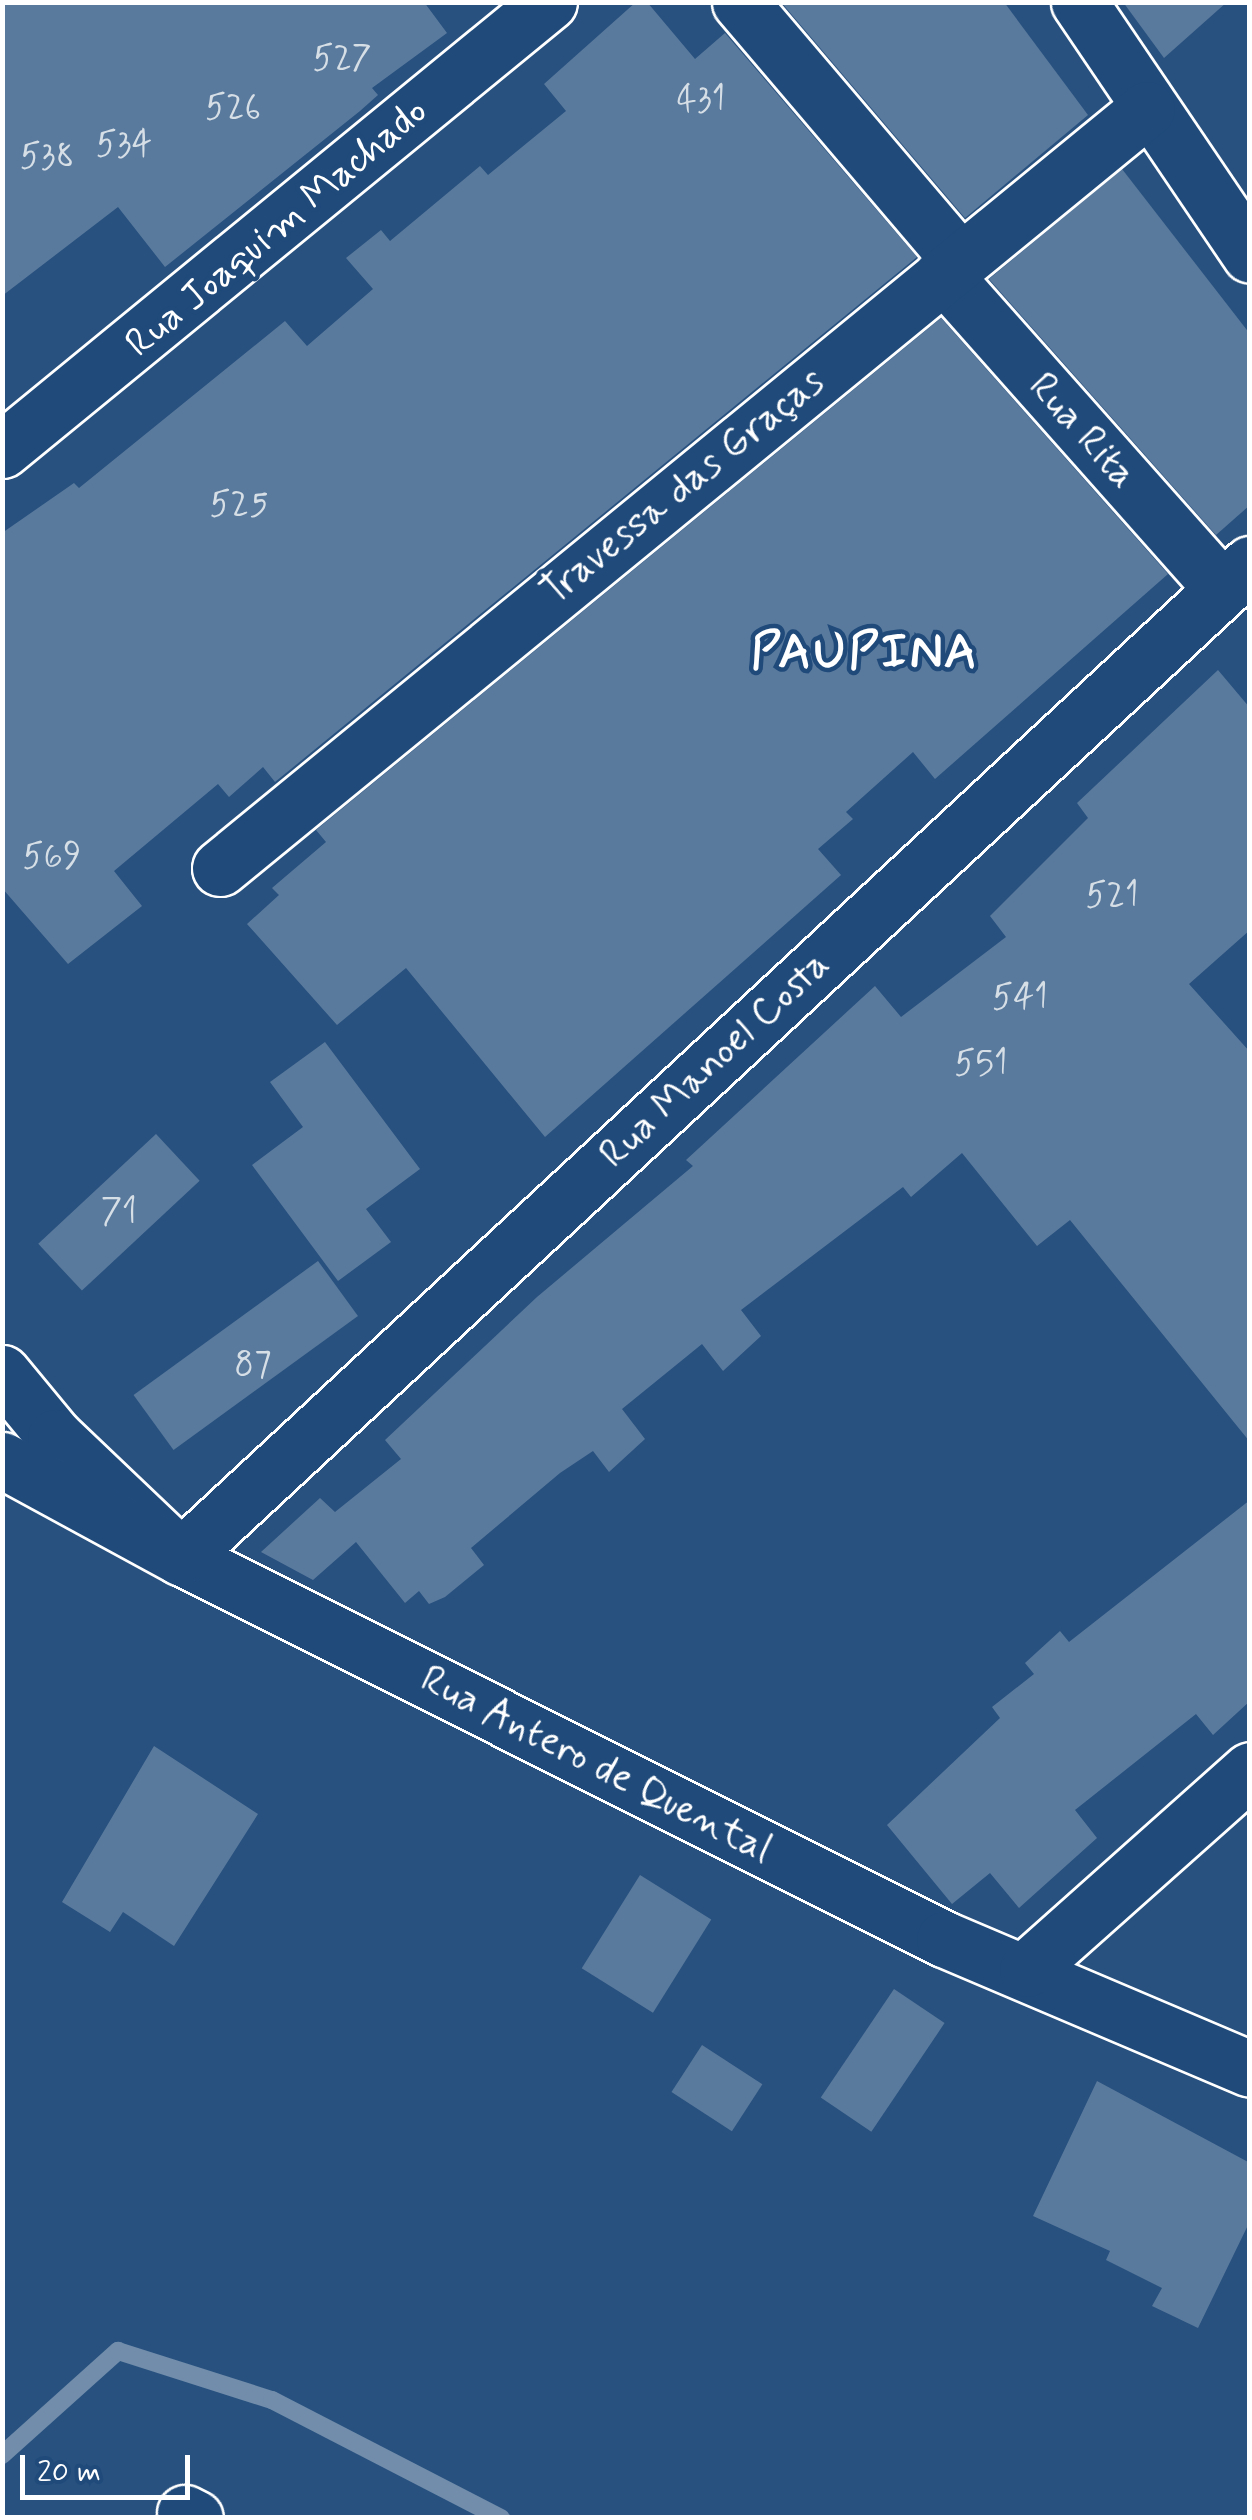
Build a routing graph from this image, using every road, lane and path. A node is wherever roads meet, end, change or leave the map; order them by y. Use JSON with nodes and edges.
{"nodes":[{"id":1,"x":548,"y":2,"type":"edge"},
{"id":2,"x":740,"y":2,"type":"edge"},
{"id":3,"x":1079,"y":2,"type":"edge"},
{"id":4,"x":1147,"y":109,"type":"junction"},
{"id":5,"x":1250,"y":254,"type":"edge"},
{"id":6,"x":950,"y":266,"type":"junction"},
{"id":7,"x":2,"y":450,"type":"edge"},
{"id":8,"x":1236,"y":576,"type":"edge"},
{"id":9,"x":220,"y":868,"type":"dead end"},
{"id":10,"x":2,"y":1373,"type":"edge"},
{"id":11,"x":2,"y":1460,"type":"edge"},
{"id":12,"x":181,"y":1557,"type":"junction"},
{"id":13,"x":1250,"y":1770,"type":"edge"},
{"id":14,"x":1027,"y":1969,"type":"junction"},
{"id":15,"x":1250,"y":2069,"type":"edge"}],
"edges":[{"from":1,"to":7,"type":"street","name":"Rua Joaquim Machado"},
{"from":2,"to":6,"type":"street","name":"Rua Rita"},
{"from":3,"to":4,"type":"street"},
{"from":4,"to":5,"type":"street"},
{"from":4,"to":6,"type":"street","name":"Travessa das Graças"},
{"from":6,"to":8,"type":"street","name":"Rua Rita"},
{"from":6,"to":9,"type":"street","name":"Travessa das Graças"},
{"from":8,"to":12,"type":"street","name":"Rua Manoel Costa"},
{"from":10,"to":12,"type":"street","name":"Rua Antero de Quental"},
{"from":11,"to":12,"type":"street"},
{"from":12,"to":14,"type":"street","name":"Rua Antero de Quental"},
{"from":13,"to":14,"type":"street"},
{"from":14,"to":15,"type":"street","name":"Rua Antero de Quental"}]}
